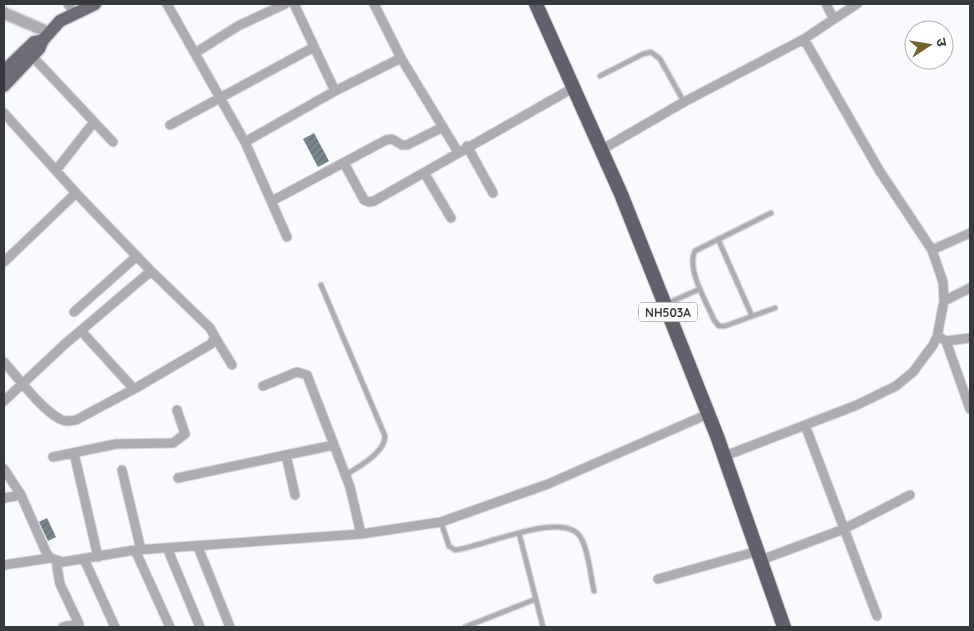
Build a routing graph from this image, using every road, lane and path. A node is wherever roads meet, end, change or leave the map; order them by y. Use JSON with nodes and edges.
{"nodes":[{"id":1,"x":95,"y":4,"type":"edge"},
{"id":2,"x":167,"y":4,"type":"edge"},
{"id":3,"x":285,"y":4,"type":"edge"},
{"id":4,"x":294,"y":4,"type":"edge"},
{"id":5,"x":374,"y":4,"type":"edge"},
{"id":6,"x":536,"y":4,"type":"edge"},
{"id":7,"x":826,"y":4,"type":"edge"},
{"id":8,"x":857,"y":4,"type":"edge"},
{"id":9,"x":72,"y":6,"type":"edge"},
{"id":10,"x":4,"y":13,"type":"edge"},
{"id":11,"x":834,"y":19,"type":"junction"},
{"id":12,"x":60,"y":21,"type":"junction"},
{"id":13,"x":46,"y":37,"type":"junction"},
{"id":14,"x":804,"y":38,"type":"junction"},
{"id":15,"x":314,"y":47,"type":"junction"},
{"id":16,"x":195,"y":53,"type":"junction"},
{"id":17,"x":32,"y":56,"type":"junction"},
{"id":18,"x":401,"y":58,"type":"junction"},
{"id":19,"x":4,"y":71,"type":"edge"},
{"id":20,"x":600,"y":76,"type":"dead end"},
{"id":21,"x":4,"y":86,"type":"edge"},
{"id":22,"x":572,"y":88,"type":"junction"},
{"id":23,"x":335,"y":91,"type":"junction"},
{"id":24,"x":221,"y":98,"type":"junction"},
{"id":25,"x":684,"y":102,"type":"junction"},
{"id":26,"x":4,"y":113,"type":"edge"},
{"id":27,"x":94,"y":122,"type":"junction"},
{"id":28,"x":170,"y":125,"type":"dead end"},
{"id":29,"x":443,"y":127,"type":"junction"},
{"id":30,"x":113,"y":142,"type":"dead end"},
{"id":31,"x":245,"y":142,"type":"junction"},
{"id":32,"x":467,"y":146,"type":"junction"},
{"id":33,"x":601,"y":150,"type":"junction"},
{"id":34,"x":458,"y":152,"type":"junction"},
{"id":35,"x":344,"y":163,"type":"junction"},
{"id":36,"x":57,"y":169,"type":"junction"},
{"id":37,"x":425,"y":174,"type":"junction"},
{"id":38,"x":76,"y":193,"type":"junction"},
{"id":39,"x":493,"y":193,"type":"dead end"},
{"id":40,"x":272,"y":201,"type":"junction"},
{"id":41,"x":771,"y":213,"type":"dead end"},
{"id":42,"x":451,"y":218,"type":"dead end"},
{"id":43,"x":970,"y":233,"type":"edge"},
{"id":44,"x":287,"y":237,"type":"dead end"},
{"id":45,"x":718,"y":239,"type":"junction"},
{"id":46,"x":932,"y":250,"type":"junction"},
{"id":47,"x":137,"y":256,"type":"junction"},
{"id":48,"x":4,"y":262,"type":"edge"},
{"id":49,"x":151,"y":272,"type":"junction"},
{"id":50,"x":321,"y":285,"type":"dead end"},
{"id":51,"x":970,"y":288,"type":"edge"},
{"id":52,"x":700,"y":289,"type":"junction"},
{"id":53,"x":944,"y":301,"type":"junction"},
{"id":54,"x":664,"y":304,"type":"junction"},
{"id":55,"x":775,"y":308,"type":"dead end"},
{"id":56,"x":74,"y":312,"type":"dead end"},
{"id":57,"x":752,"y":316,"type":"junction"},
{"id":58,"x":82,"y":332,"type":"junction"},
{"id":59,"x":214,"y":337,"type":"junction"},
{"id":60,"x":937,"y":337,"type":"junction"},
{"id":61,"x":970,"y":338,"type":"edge"},
{"id":62,"x":946,"y":340,"type":"junction"},
{"id":63,"x":4,"y":362,"type":"edge"},
{"id":64,"x":232,"y":365,"type":"dead end"},
{"id":65,"x":23,"y":384,"type":"junction"},
{"id":66,"x":263,"y":386,"type":"dead end"},
{"id":67,"x":134,"y":389,"type":"junction"},
{"id":68,"x":4,"y":400,"type":"edge"},
{"id":69,"x":970,"y":408,"type":"edge"},
{"id":70,"x":177,"y":410,"type":"dead end"},
{"id":71,"x":708,"y":414,"type":"junction"},
{"id":72,"x":805,"y":425,"type":"junction"},
{"id":73,"x":334,"y":445,"type":"junction"},
{"id":74,"x":74,"y":453,"type":"junction"},
{"id":75,"x":286,"y":455,"type":"junction"},
{"id":76,"x":725,"y":456,"type":"junction"},
{"id":77,"x":53,"y":457,"type":"dead end"},
{"id":78,"x":4,"y":469,"type":"edge"},
{"id":79,"x":122,"y":470,"type":"dead end"},
{"id":80,"x":346,"y":475,"type":"junction"},
{"id":81,"x":178,"y":478,"type":"dead end"},
{"id":82,"x":21,"y":495,"type":"junction"},
{"id":83,"x":295,"y":495,"type":"dead end"},
{"id":84,"x":910,"y":495,"type":"dead end"},
{"id":85,"x":4,"y":498,"type":"edge"},
{"id":86,"x":441,"y":522,"type":"junction"},
{"id":87,"x":844,"y":529,"type":"junction"},
{"id":88,"x":518,"y":533,"type":"junction"},
{"id":89,"x":361,"y":534,"type":"junction"},
{"id":90,"x":198,"y":547,"type":"junction"},
{"id":91,"x":138,"y":550,"type":"junction"},
{"id":92,"x":168,"y":550,"type":"junction"},
{"id":93,"x":760,"y":556,"type":"junction"},
{"id":94,"x":98,"y":557,"type":"junction"},
{"id":95,"x":84,"y":559,"type":"junction"},
{"id":96,"x":53,"y":560,"type":"junction"},
{"id":97,"x":4,"y":565,"type":"edge"},
{"id":98,"x":658,"y":579,"type":"dead end"},
{"id":99,"x":594,"y":591,"type":"dead end"},
{"id":100,"x":536,"y":599,"type":"junction"},
{"id":101,"x":877,"y":616,"type":"dead end"},
{"id":102,"x":79,"y":626,"type":"edge"},
{"id":103,"x":63,"y":627,"type":"edge"},
{"id":104,"x":115,"y":627,"type":"edge"},
{"id":105,"x":170,"y":627,"type":"edge"},
{"id":106,"x":200,"y":627,"type":"edge"},
{"id":107,"x":230,"y":627,"type":"edge"},
{"id":108,"x":465,"y":627,"type":"edge"},
{"id":109,"x":543,"y":627,"type":"edge"},
{"id":110,"x":784,"y":627,"type":"edge"}],
"edges":[{"from":1,"to":12,"type":"main road"},
{"from":2,"to":16,"type":"street"},
{"from":3,"to":16,"type":"street"},
{"from":4,"to":15,"type":"street"},
{"from":5,"to":18,"type":"street"},
{"from":6,"to":22,"type":"highway","number":"NH503A"},
{"from":7,"to":11,"type":"street"},
{"from":8,"to":11,"type":"street"},
{"from":9,"to":12,"type":"main road"},
{"from":10,"to":13,"type":"street"},
{"from":11,"to":14,"type":"street"},
{"from":12,"to":13,"type":"main road"},
{"from":13,"to":17,"type":"main road"},
{"from":13,"to":19,"type":"main road"},
{"from":14,"to":25,"type":"street"},
{"from":14,"to":46,"type":"street"},
{"from":15,"to":23,"type":"street"},
{"from":15,"to":24,"type":"street"},
{"from":16,"to":24,"type":"street"},
{"from":17,"to":21,"type":"main road"},
{"from":17,"to":27,"type":"street"},
{"from":18,"to":23,"type":"street"},
{"from":18,"to":29,"type":"street"},
{"from":20,"to":25,"type":"lane"},
{"from":22,"to":32,"type":"street"},
{"from":22,"to":33,"type":"highway","number":"NH503A"},
{"from":23,"to":31,"type":"street"},
{"from":24,"to":28,"type":"street"},
{"from":24,"to":31,"type":"street"},
{"from":25,"to":33,"type":"street"},
{"from":26,"to":36,"type":"street"},
{"from":27,"to":30,"type":"street"},
{"from":27,"to":36,"type":"street"},
{"from":29,"to":34,"type":"street"},
{"from":29,"to":35,"type":"street"},
{"from":31,"to":40,"type":"street"},
{"from":32,"to":34,"type":"street"},
{"from":32,"to":39,"type":"street"},
{"from":33,"to":54,"type":"highway","number":"NH503A"},
{"from":34,"to":37,"type":"street"},
{"from":35,"to":37,"type":"street"},
{"from":35,"to":40,"type":"street"},
{"from":36,"to":38,"type":"street"},
{"from":37,"to":42,"type":"street"},
{"from":38,"to":47,"type":"street"},
{"from":38,"to":48,"type":"street"},
{"from":40,"to":44,"type":"street"},
{"from":41,"to":45,"type":"lane"},
{"from":43,"to":46,"type":"street"},
{"from":45,"to":52,"type":"lane"},
{"from":45,"to":57,"type":"lane"},
{"from":46,"to":53,"type":"street"},
{"from":47,"to":49,"type":"street"},
{"from":47,"to":56,"type":"street"},
{"from":49,"to":58,"type":"street"},
{"from":49,"to":59,"type":"street"},
{"from":50,"to":80,"type":"lane"},
{"from":51,"to":53,"type":"street"},
{"from":52,"to":54,"type":"lane"},
{"from":52,"to":57,"type":"lane"},
{"from":53,"to":60,"type":"street"},
{"from":54,"to":71,"type":"highway","number":"NH503A"},
{"from":55,"to":57,"type":"lane"},
{"from":58,"to":65,"type":"street"},
{"from":58,"to":67,"type":"street"},
{"from":59,"to":64,"type":"street"},
{"from":59,"to":67,"type":"street"},
{"from":60,"to":62,"type":"street"},
{"from":60,"to":72,"type":"street"},
{"from":61,"to":62,"type":"street"},
{"from":62,"to":69,"type":"street"},
{"from":63,"to":65,"type":"street"},
{"from":65,"to":67,"type":"street"},
{"from":65,"to":68,"type":"street"},
{"from":66,"to":73,"type":"street"},
{"from":70,"to":74,"type":"street"},
{"from":71,"to":76,"type":"highway","number":"NH503A"},
{"from":71,"to":86,"type":"street"},
{"from":72,"to":76,"type":"street"},
{"from":72,"to":87,"type":"street"},
{"from":73,"to":75,"type":"street"},
{"from":73,"to":80,"type":"street"},
{"from":74,"to":77,"type":"street"},
{"from":74,"to":94,"type":"street"},
{"from":75,"to":81,"type":"street"},
{"from":75,"to":83,"type":"street"},
{"from":76,"to":93,"type":"highway","number":"NH503A"},
{"from":78,"to":82,"type":"street"},
{"from":79,"to":91,"type":"street"},
{"from":80,"to":89,"type":"street"},
{"from":82,"to":85,"type":"street"},
{"from":82,"to":96,"type":"street"},
{"from":84,"to":87,"type":"street"},
{"from":86,"to":88,"type":"lane"},
{"from":86,"to":89,"type":"street"},
{"from":87,"to":93,"type":"street"},
{"from":87,"to":101,"type":"street"},
{"from":88,"to":99,"type":"lane"},
{"from":88,"to":100,"type":"lane"},
{"from":89,"to":90,"type":"street"},
{"from":90,"to":92,"type":"street"},
{"from":90,"to":107,"type":"street"},
{"from":91,"to":92,"type":"street"},
{"from":91,"to":94,"type":"street"},
{"from":91,"to":105,"type":"street"},
{"from":92,"to":106,"type":"street"},
{"from":93,"to":98,"type":"street"},
{"from":93,"to":110,"type":"highway","number":"NH503A"},
{"from":94,"to":95,"type":"street"},
{"from":95,"to":96,"type":"street"},
{"from":95,"to":104,"type":"street"},
{"from":96,"to":97,"type":"street"},
{"from":96,"to":102,"type":"street"},
{"from":100,"to":108,"type":"lane"},
{"from":100,"to":109,"type":"lane"},
{"from":102,"to":103,"type":"street"}]}
